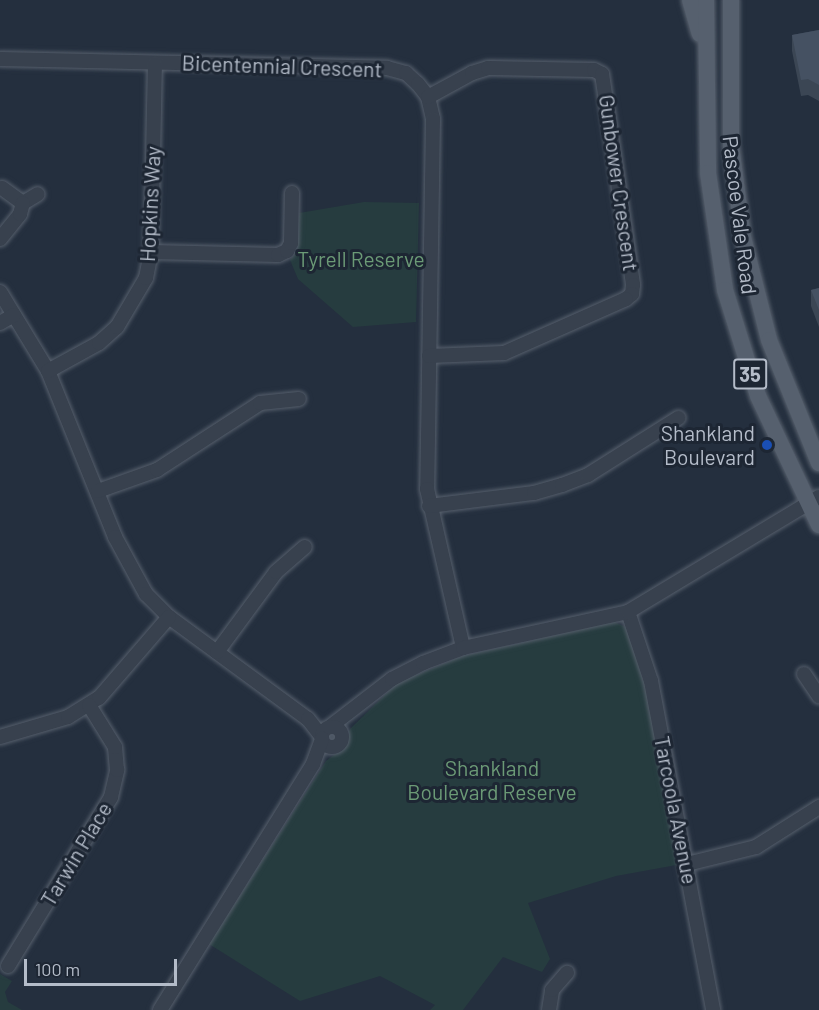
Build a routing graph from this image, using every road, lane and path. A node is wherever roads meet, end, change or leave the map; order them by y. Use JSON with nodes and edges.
{"nodes":[{"id":1,"x":690,"y":0,"type":"edge"},
{"id":2,"x":706,"y":0,"type":"edge"},
{"id":3,"x":735,"y":3,"type":"edge"},
{"id":4,"x":706,"y":55,"type":"junction"},
{"id":5,"x":0,"y":59,"type":"edge"},
{"id":6,"x":155,"y":63,"type":"junction"},
{"id":7,"x":428,"y":98,"type":"junction"},
{"id":8,"x":2,"y":188,"type":"dead end"},
{"id":9,"x":38,"y":194,"type":"dead end"},
{"id":10,"x":292,"y":194,"type":"dead end"},
{"id":11,"x":23,"y":203,"type":"junction"},
{"id":12,"x":739,"y":213,"type":"junction"},
{"id":13,"x":716,"y":236,"type":"junction"},
{"id":14,"x":0,"y":239,"type":"edge"},
{"id":15,"x":151,"y":252,"type":"junction"},
{"id":16,"x":0,"y":292,"type":"edge"},
{"id":17,"x":14,"y":315,"type":"junction"},
{"id":18,"x":0,"y":323,"type":"edge"},
{"id":19,"x":429,"y":356,"type":"junction"},
{"id":20,"x":48,"y":371,"type":"junction"},
{"id":21,"x":300,"y":399,"type":"dead end"},
{"id":22,"x":678,"y":418,"type":"dead end"},
{"id":23,"x":819,"y":463,"type":"edge"},
{"id":24,"x":98,"y":491,"type":"junction"},
{"id":25,"x":813,"y":500,"type":"edge"},
{"id":26,"x":429,"y":506,"type":"junction"},
{"id":27,"x":819,"y":525,"type":"edge"},
{"id":28,"x":305,"y":547,"type":"dead end"},
{"id":29,"x":628,"y":612,"type":"junction"},
{"id":30,"x":169,"y":618,"type":"junction"},
{"id":31,"x":462,"y":648,"type":"junction"},
{"id":32,"x":217,"y":652,"type":"junction"},
{"id":33,"x":803,"y":671,"type":"dead end"},
{"id":34,"x":819,"y":696,"type":"edge"},
{"id":35,"x":90,"y":705,"type":"junction"},
{"id":36,"x":330,"y":735,"type":"junction"},
{"id":37,"x":0,"y":737,"type":"edge"},
{"id":38,"x":819,"y":807,"type":"edge"},
{"id":39,"x":687,"y":864,"type":"junction"},
{"id":40,"x":8,"y":966,"type":"dead end"},
{"id":41,"x":569,"y":972,"type":"dead end"},
{"id":42,"x":166,"y":1008,"type":"edge"},
{"id":43,"x":549,"y":1010,"type":"edge"},
{"id":44,"x":713,"y":1010,"type":"edge"}],
"edges":[{"from":1,"to":4,"type":"main road"},
{"from":2,"to":4,"type":"main road","name":"Pascoe Vale Road","number":"35"},
{"from":3,"to":12,"type":"main road","name":"Pascoe Vale Road","number":"35"},
{"from":4,"to":13,"type":"main road","name":"Pascoe Vale Road","number":"35"},
{"from":5,"to":6,"type":"street","name":"Bicentennial Crescent"},
{"from":6,"to":7,"type":"street","name":"Bicentennial Crescent"},
{"from":6,"to":15,"type":"street","name":"Hopkins Way"},
{"from":7,"to":19,"type":"street"},
{"from":7,"to":19,"type":"street","name":"Gunbower Crescent"},
{"from":8,"to":11,"type":"street"},
{"from":9,"to":11,"type":"street"},
{"from":10,"to":15,"type":"street"},
{"from":11,"to":14,"type":"street"},
{"from":12,"to":13,"type":"main road"},
{"from":12,"to":23,"type":"main road","name":"Pascoe Vale Road","number":"35"},
{"from":13,"to":25,"type":"main road","name":"Pascoe Vale Road","number":"35"},
{"from":15,"to":20,"type":"street","name":"Hopkins Way"},
{"from":16,"to":17,"type":"street"},
{"from":17,"to":18,"type":"street"},
{"from":17,"to":20,"type":"street"},
{"from":19,"to":26,"type":"street"},
{"from":20,"to":24,"type":"street"},
{"from":21,"to":24,"type":"street"},
{"from":22,"to":26,"type":"street"},
{"from":24,"to":30,"type":"street"},
{"from":25,"to":27,"type":"main road","name":"Pascoe Vale Road","number":"35"},
{"from":25,"to":29,"type":"street"},
{"from":26,"to":31,"type":"street"},
{"from":28,"to":32,"type":"street"},
{"from":29,"to":31,"type":"street"},
{"from":29,"to":39,"type":"street","name":"Tarcoola Avenue"},
{"from":30,"to":32,"type":"street"},
{"from":30,"to":35,"type":"street"},
{"from":31,"to":36,"type":"street"},
{"from":32,"to":36,"type":"street"},
{"from":33,"to":34,"type":"street"},
{"from":35,"to":37,"type":"street"},
{"from":35,"to":40,"type":"street","name":"Tarwin Place"},
{"from":36,"to":42,"type":"street"},
{"from":38,"to":39,"type":"street"},
{"from":39,"to":44,"type":"street","name":"Tarcoola Avenue"},
{"from":41,"to":43,"type":"street"}]}
